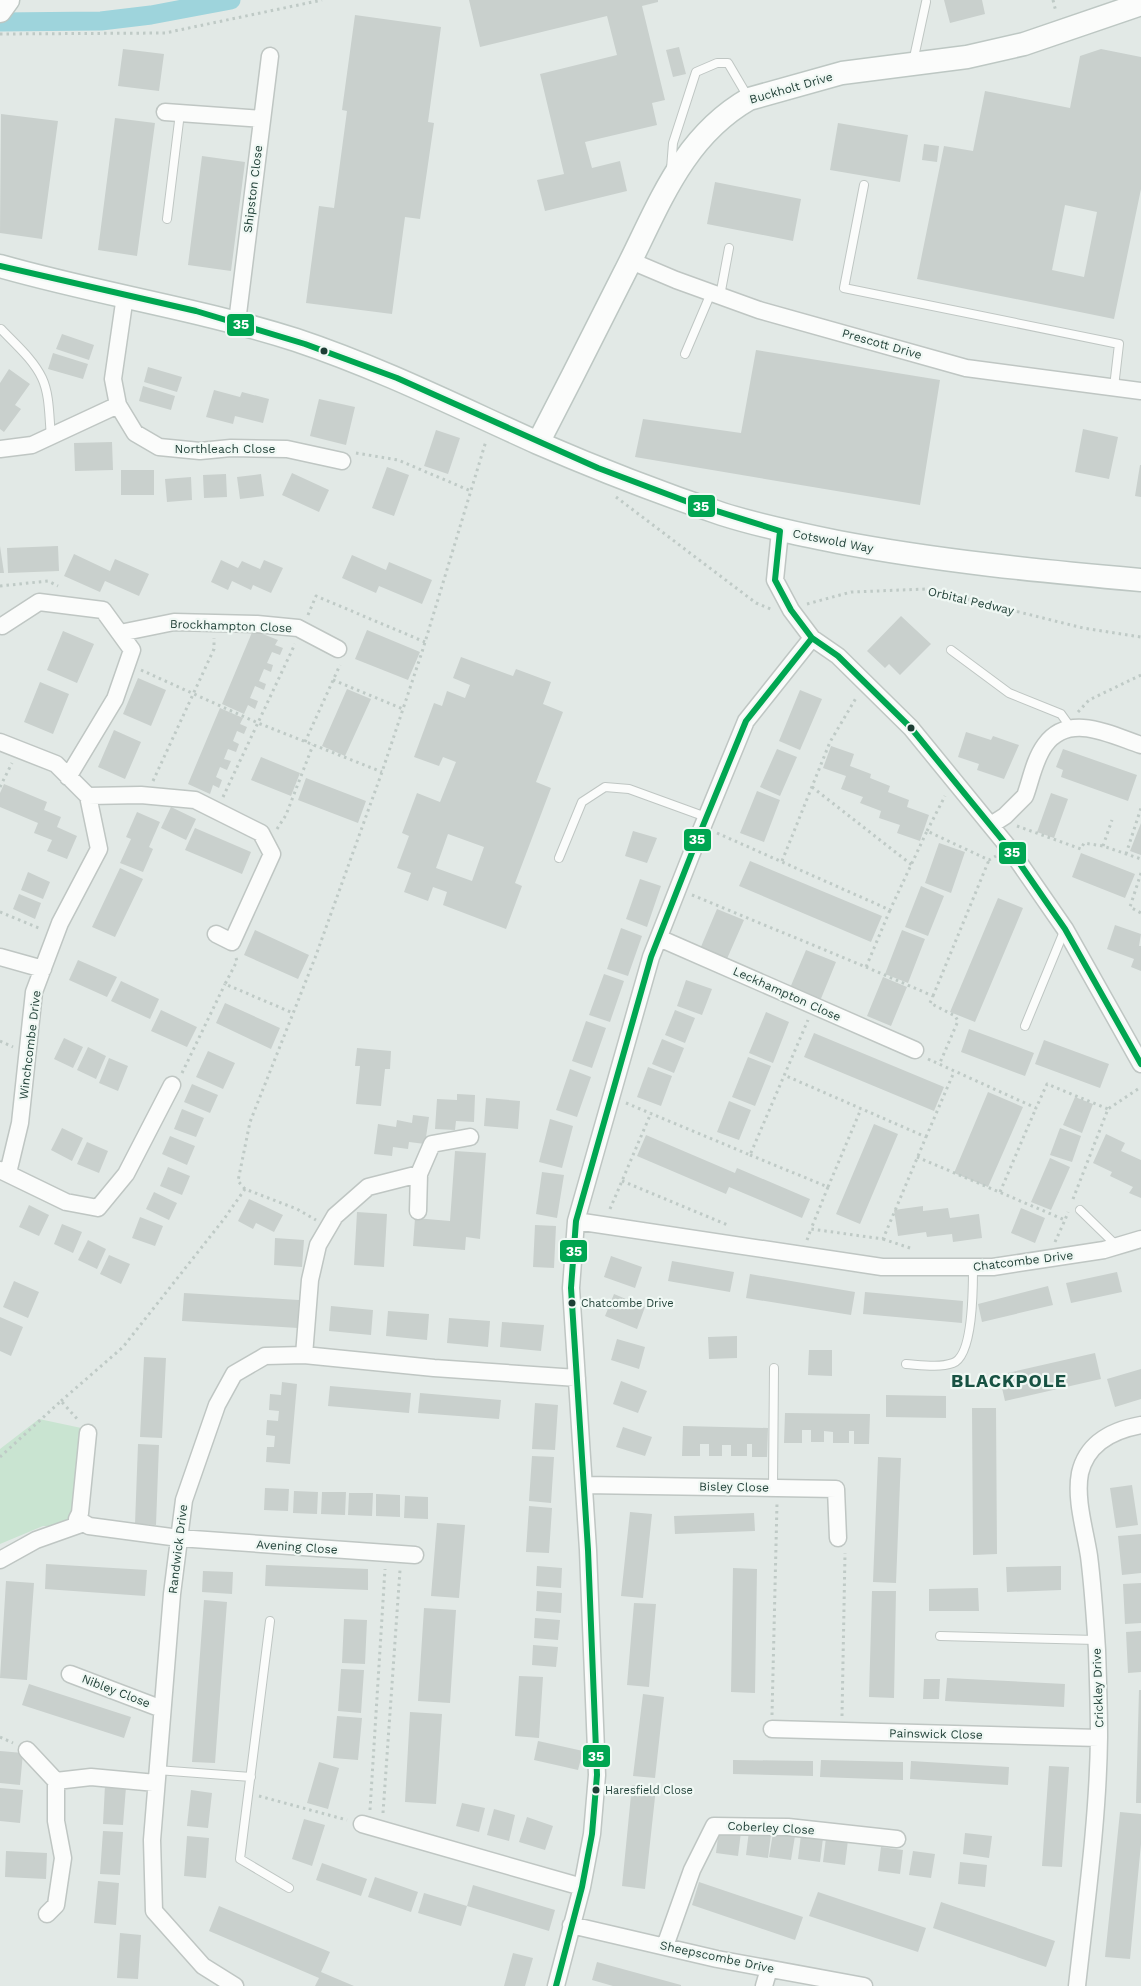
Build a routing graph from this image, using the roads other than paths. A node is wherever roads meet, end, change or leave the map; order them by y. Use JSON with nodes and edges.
{"nodes":[{"id":1,"x":8,"y":0,"type":"edge"},
{"id":2,"x":926,"y":2,"type":"dead end"},
{"id":3,"x":1141,"y":4,"type":"edge"},
{"id":4,"x":0,"y":11,"type":"edge"},
{"id":5,"x":270,"y":56,"type":"dead end"},
{"id":6,"x":912,"y":64,"type":"junction"},
{"id":7,"x":749,"y":99,"type":"junction"},
{"id":8,"x":172,"y":112,"type":"joint"},
{"id":9,"x":262,"y":119,"type":"junction"},
{"id":10,"x":670,"y":182,"type":"junction"},
{"id":11,"x":864,"y":185,"type":"dead end"},
{"id":12,"x":167,"y":219,"type":"dead end"},
{"id":13,"x":729,"y":248,"type":"dead end"},
{"id":14,"x":631,"y":261,"type":"junction"},
{"id":15,"x":0,"y":266,"type":"edge"},
{"id":16,"x":716,"y":295,"type":"junction"},
{"id":17,"x":125,"y":296,"type":"junction"},
{"id":18,"x":237,"y":322,"type":"junction"},
{"id":19,"x":1,"y":330,"type":"edge"},
{"id":20,"x":685,"y":354,"type":"dead end"},
{"id":21,"x":1114,"y":387,"type":"junction"},
{"id":22,"x":1141,"y":391,"type":"edge"},
{"id":23,"x":118,"y":405,"type":"junction"},
{"id":24,"x":51,"y":436,"type":"junction"},
{"id":25,"x":538,"y":443,"type":"junction"},
{"id":26,"x":0,"y":449,"type":"edge"},
{"id":27,"x":342,"y":461,"type":"road end"},
{"id":28,"x":780,"y":530,"type":"junction"},
{"id":29,"x":1141,"y":580,"type":"edge"},
{"id":30,"x":2,"y":626,"type":"dead end"},
{"id":31,"x":120,"y":633,"type":"junction"},
{"id":32,"x":812,"y":638,"type":"junction"},
{"id":33,"x":338,"y":650,"type":"road end"},
{"id":34,"x":951,"y":650,"type":"dead end"},
{"id":35,"x":1074,"y":722,"type":"junction"},
{"id":36,"x":0,"y":742,"type":"edge"},
{"id":37,"x":1141,"y":745,"type":"edge"},
{"id":38,"x":68,"y":776,"type":"junction"},
{"id":39,"x":88,"y":796,"type":"junction"},
{"id":40,"x":704,"y":822,"type":"junction"},
{"id":41,"x":991,"y":825,"type":"junction"},
{"id":42,"x":559,"y":858,"type":"dead end"},
{"id":43,"x":1065,"y":929,"type":"junction"},
{"id":44,"x":216,"y":934,"type":"dead end"},
{"id":45,"x":659,"y":938,"type":"junction"},
{"id":46,"x":0,"y":957,"type":"edge"},
{"id":47,"x":43,"y":969,"type":"junction"},
{"id":48,"x":1025,"y":1026,"type":"dead end"},
{"id":49,"x":1134,"y":1036,"type":"edge"},
{"id":50,"x":914,"y":1050,"type":"road end"},
{"id":51,"x":1141,"y":1064,"type":"edge"},
{"id":52,"x":172,"y":1086,"type":"road end"},
{"id":53,"x":470,"y":1137,"type":"dead end"},
{"id":54,"x":4,"y":1171,"type":"edge"},
{"id":55,"x":419,"y":1174,"type":"junction"},
{"id":56,"x":1080,"y":1210,"type":"dead end"},
{"id":57,"x":418,"y":1211,"type":"dead end"},
{"id":58,"x":576,"y":1221,"type":"junction"},
{"id":59,"x":1141,"y":1239,"type":"edge"},
{"id":60,"x":1117,"y":1246,"type":"junction"},
{"id":61,"x":974,"y":1268,"type":"junction"},
{"id":62,"x":304,"y":1355,"type":"junction"},
{"id":63,"x":906,"y":1364,"type":"dead end"},
{"id":64,"x":774,"y":1368,"type":"dead end"},
{"id":65,"x":577,"y":1378,"type":"junction"},
{"id":66,"x":1141,"y":1425,"type":"edge"},
{"id":67,"x":88,"y":1433,"type":"road end"},
{"id":68,"x":584,"y":1485,"type":"junction"},
{"id":69,"x":775,"y":1488,"type":"junction"},
{"id":70,"x":84,"y":1523,"type":"junction"},
{"id":71,"x":179,"y":1538,"type":"junction"},
{"id":72,"x":838,"y":1538,"type":"road end"},
{"id":73,"x":401,"y":1554,"type":"road end"},
{"id":74,"x":0,"y":1560,"type":"edge"},
{"id":75,"x":270,"y":1621,"type":"dead end"},
{"id":76,"x":940,"y":1636,"type":"dead end"},
{"id":77,"x":1096,"y":1640,"type":"junction"},
{"id":78,"x":70,"y":1674,"type":"dead end"},
{"id":79,"x":162,"y":1709,"type":"junction"},
{"id":80,"x":772,"y":1729,"type":"road end"},
{"id":81,"x":1099,"y":1738,"type":"junction"},
{"id":82,"x":27,"y":1750,"type":"dead end"},
{"id":83,"x":157,"y":1776,"type":"junction"},
{"id":84,"x":251,"y":1777,"type":"junction"},
{"id":85,"x":56,"y":1782,"type":"junction"},
{"id":86,"x":371,"y":1826,"type":"road end"},
{"id":87,"x":897,"y":1839,"type":"dead end"},
{"id":88,"x":582,"y":1887,"type":"junction"},
{"id":89,"x":289,"y":1888,"type":"dead end"},
{"id":90,"x":47,"y":1914,"type":"dead end"},
{"id":91,"x":572,"y":1925,"type":"junction"},
{"id":92,"x":665,"y":1946,"type":"junction"},
{"id":93,"x":769,"y":1969,"type":"junction"},
{"id":94,"x":235,"y":1986,"type":"edge"},
{"id":95,"x":556,"y":1986,"type":"edge"},
{"id":96,"x":764,"y":1986,"type":"edge"},
{"id":97,"x":864,"y":1986,"type":"edge"},
{"id":98,"x":1077,"y":1986,"type":"edge"}],
"edges":[{"from":1,"to":4,"type":"main road"},
{"from":2,"to":6,"type":"lane"},
{"from":3,"to":6,"type":"main road","name":"Buckholt Drive"},
{"from":5,"to":9,"type":"street","name":"Shipston Close"},
{"from":6,"to":7,"type":"main road","name":"Buckholt Drive"},
{"from":7,"to":10,"type":"main road","name":"Buckholt Drive"},
{"from":7,"to":10,"type":"lane"},
{"from":8,"to":9,"type":"street"},
{"from":8,"to":12,"type":"lane"},
{"from":9,"to":18,"type":"street","name":"Shipston Close"},
{"from":10,"to":14,"type":"main road","name":"Buckholt Drive"},
{"from":11,"to":21,"type":"lane"},
{"from":13,"to":16,"type":"lane"},
{"from":14,"to":16,"type":"street","name":"Prescott Drive"},
{"from":14,"to":25,"type":"main road","name":"Buckholt Drive"},
{"from":15,"to":17,"type":"main road","name":"Cotswold Way"},
{"from":16,"to":20,"type":"lane"},
{"from":16,"to":21,"type":"street","name":"Prescott Drive"},
{"from":17,"to":18,"type":"main road","name":"Cotswold Way"},
{"from":17,"to":23,"type":"street","name":"Northleach Close"},
{"from":18,"to":25,"type":"main road","name":"Cotswold Way"},
{"from":19,"to":24,"type":"lane"},
{"from":21,"to":22,"type":"street","name":"Prescott Drive"},
{"from":23,"to":24,"type":"street"},
{"from":23,"to":27,"type":"street","name":"Northleach Close"},
{"from":24,"to":26,"type":"street"},
{"from":25,"to":28,"type":"main road","name":"Cotswold Way"},
{"from":28,"to":29,"type":"main road","name":"Cotswold Way"},
{"from":28,"to":32,"type":"street"},
{"from":30,"to":31,"type":"street"},
{"from":31,"to":33,"type":"street","name":"Brockhampton Close"},
{"from":31,"to":38,"type":"street"},
{"from":32,"to":40,"type":"street"},
{"from":32,"to":41,"type":"street"},
{"from":34,"to":35,"type":"lane"},
{"from":35,"to":37,"type":"street"},
{"from":35,"to":41,"type":"street"},
{"from":36,"to":38,"type":"street"},
{"from":38,"to":39,"type":"street"},
{"from":39,"to":44,"type":"street"},
{"from":39,"to":47,"type":"street","name":"Winchcombe Drive"},
{"from":40,"to":42,"type":"lane"},
{"from":40,"to":45,"type":"street"},
{"from":41,"to":43,"type":"street"},
{"from":43,"to":48,"type":"lane"},
{"from":43,"to":49,"type":"street"},
{"from":45,"to":50,"type":"street","name":"Leckhampton Close"},
{"from":45,"to":58,"type":"street"},
{"from":46,"to":47,"type":"street"},
{"from":47,"to":54,"type":"street","name":"Winchcombe Drive"},
{"from":49,"to":51,"type":"street"},
{"from":52,"to":54,"type":"street"},
{"from":53,"to":55,"type":"street"},
{"from":55,"to":57,"type":"street"},
{"from":55,"to":62,"type":"street"},
{"from":56,"to":60,"type":"lane"},
{"from":58,"to":61,"type":"street","name":"Chatcombe Drive"},
{"from":58,"to":65,"type":"street"},
{"from":59,"to":60,"type":"street","name":"Chatcombe Drive"},
{"from":60,"to":61,"type":"street","name":"Chatcombe Drive"},
{"from":61,"to":63,"type":"lane"},
{"from":62,"to":65,"type":"street","name":"Randwick Drive"},
{"from":62,"to":71,"type":"street","name":"Randwick Drive"},
{"from":64,"to":69,"type":"lane"},
{"from":65,"to":68,"type":"street"},
{"from":66,"to":77,"type":"street","name":"Crickley Drive"},
{"from":67,"to":70,"type":"street"},
{"from":68,"to":69,"type":"street","name":"Bisley Close"},
{"from":68,"to":88,"type":"street"},
{"from":69,"to":72,"type":"street","name":"Bisley Close"},
{"from":70,"to":71,"type":"street","name":"Avening Close"},
{"from":70,"to":74,"type":"street"},
{"from":71,"to":73,"type":"street","name":"Avening Close"},
{"from":71,"to":79,"type":"street","name":"Randwick Drive"},
{"from":75,"to":84,"type":"lane"},
{"from":76,"to":77,"type":"lane"},
{"from":77,"to":81,"type":"street","name":"Crickley Drive"},
{"from":78,"to":79,"type":"street","name":"Nibley Close"},
{"from":79,"to":83,"type":"street","name":"Randwick Drive"},
{"from":80,"to":81,"type":"street","name":"Painswick Close"},
{"from":81,"to":98,"type":"street","name":"Crickley Drive"},
{"from":82,"to":85,"type":"street"},
{"from":83,"to":84,"type":"lane"},
{"from":83,"to":85,"type":"street"},
{"from":83,"to":94,"type":"street","name":"Randwick Drive"},
{"from":84,"to":89,"type":"lane"},
{"from":85,"to":90,"type":"street"},
{"from":86,"to":88,"type":"street"},
{"from":87,"to":92,"type":"street","name":"Coberley Close"},
{"from":88,"to":91,"type":"street"},
{"from":91,"to":92,"type":"street","name":"Sheepscombe Drive"},
{"from":91,"to":95,"type":"street"},
{"from":92,"to":93,"type":"street","name":"Sheepscombe Drive"},
{"from":93,"to":96,"type":"street"},
{"from":93,"to":97,"type":"street","name":"Sheepscombe Drive"}]}
